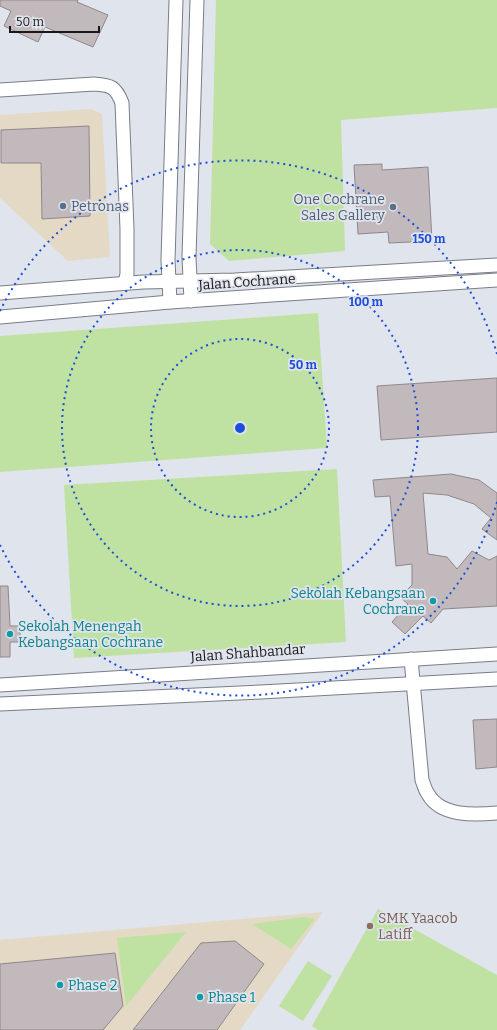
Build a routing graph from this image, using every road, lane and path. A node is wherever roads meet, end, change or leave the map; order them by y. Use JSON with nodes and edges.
{"nodes":[{"id":1,"x":176,"y":0,"type":"edge"},
{"id":2,"x":197,"y":0,"type":"edge"},
{"id":3,"x":0,"y":90,"type":"edge"},
{"id":4,"x":497,"y":265,"type":"edge"},
{"id":5,"x":497,"y":280,"type":"edge"},
{"id":6,"x":190,"y":281,"type":"junction"},
{"id":7,"x":169,"y":282,"type":"junction"},
{"id":8,"x":125,"y":284,"type":"junction"},
{"id":9,"x":0,"y":293,"type":"edge"},
{"id":10,"x":170,"y":302,"type":"junction"},
{"id":11,"x":191,"y":302,"type":"junction"},
{"id":12,"x":0,"y":317,"type":"edge"},
{"id":13,"x":497,"y":654,"type":"edge"},
{"id":14,"x":411,"y":659,"type":"junction"},
{"id":15,"x":497,"y":679,"type":"edge"},
{"id":16,"x":413,"y":684,"type":"junction"},
{"id":17,"x":0,"y":685,"type":"edge"},
{"id":18,"x":0,"y":704,"type":"edge"},
{"id":19,"x":497,"y":813,"type":"edge"}],
"edges":[{"from":1,"to":7,"type":"street"},
{"from":2,"to":6,"type":"street"},
{"from":3,"to":8,"type":"street"},
{"from":4,"to":6,"type":"street","name":"Jalan Cochrane"},
{"from":5,"to":11,"type":"street","name":"Jalan Cochrane"},
{"from":6,"to":7,"type":"street","name":"Jalan Cochrane"},
{"from":6,"to":11,"type":"street"},
{"from":7,"to":8,"type":"street","name":"Jalan Cochrane"},
{"from":7,"to":10,"type":"street"},
{"from":8,"to":9,"type":"street","name":"Jalan Cochrane"},
{"from":10,"to":11,"type":"street","name":"Jalan Cochrane"},
{"from":10,"to":12,"type":"street","name":"Jalan Cochrane"},
{"from":13,"to":14,"type":"street","name":"Jalan Shahbandar"},
{"from":14,"to":16,"type":"street"},
{"from":14,"to":17,"type":"street","name":"Jalan Shahbandar"},
{"from":15,"to":16,"type":"street"},
{"from":16,"to":18,"type":"street"},
{"from":16,"to":19,"type":"street"}]}
